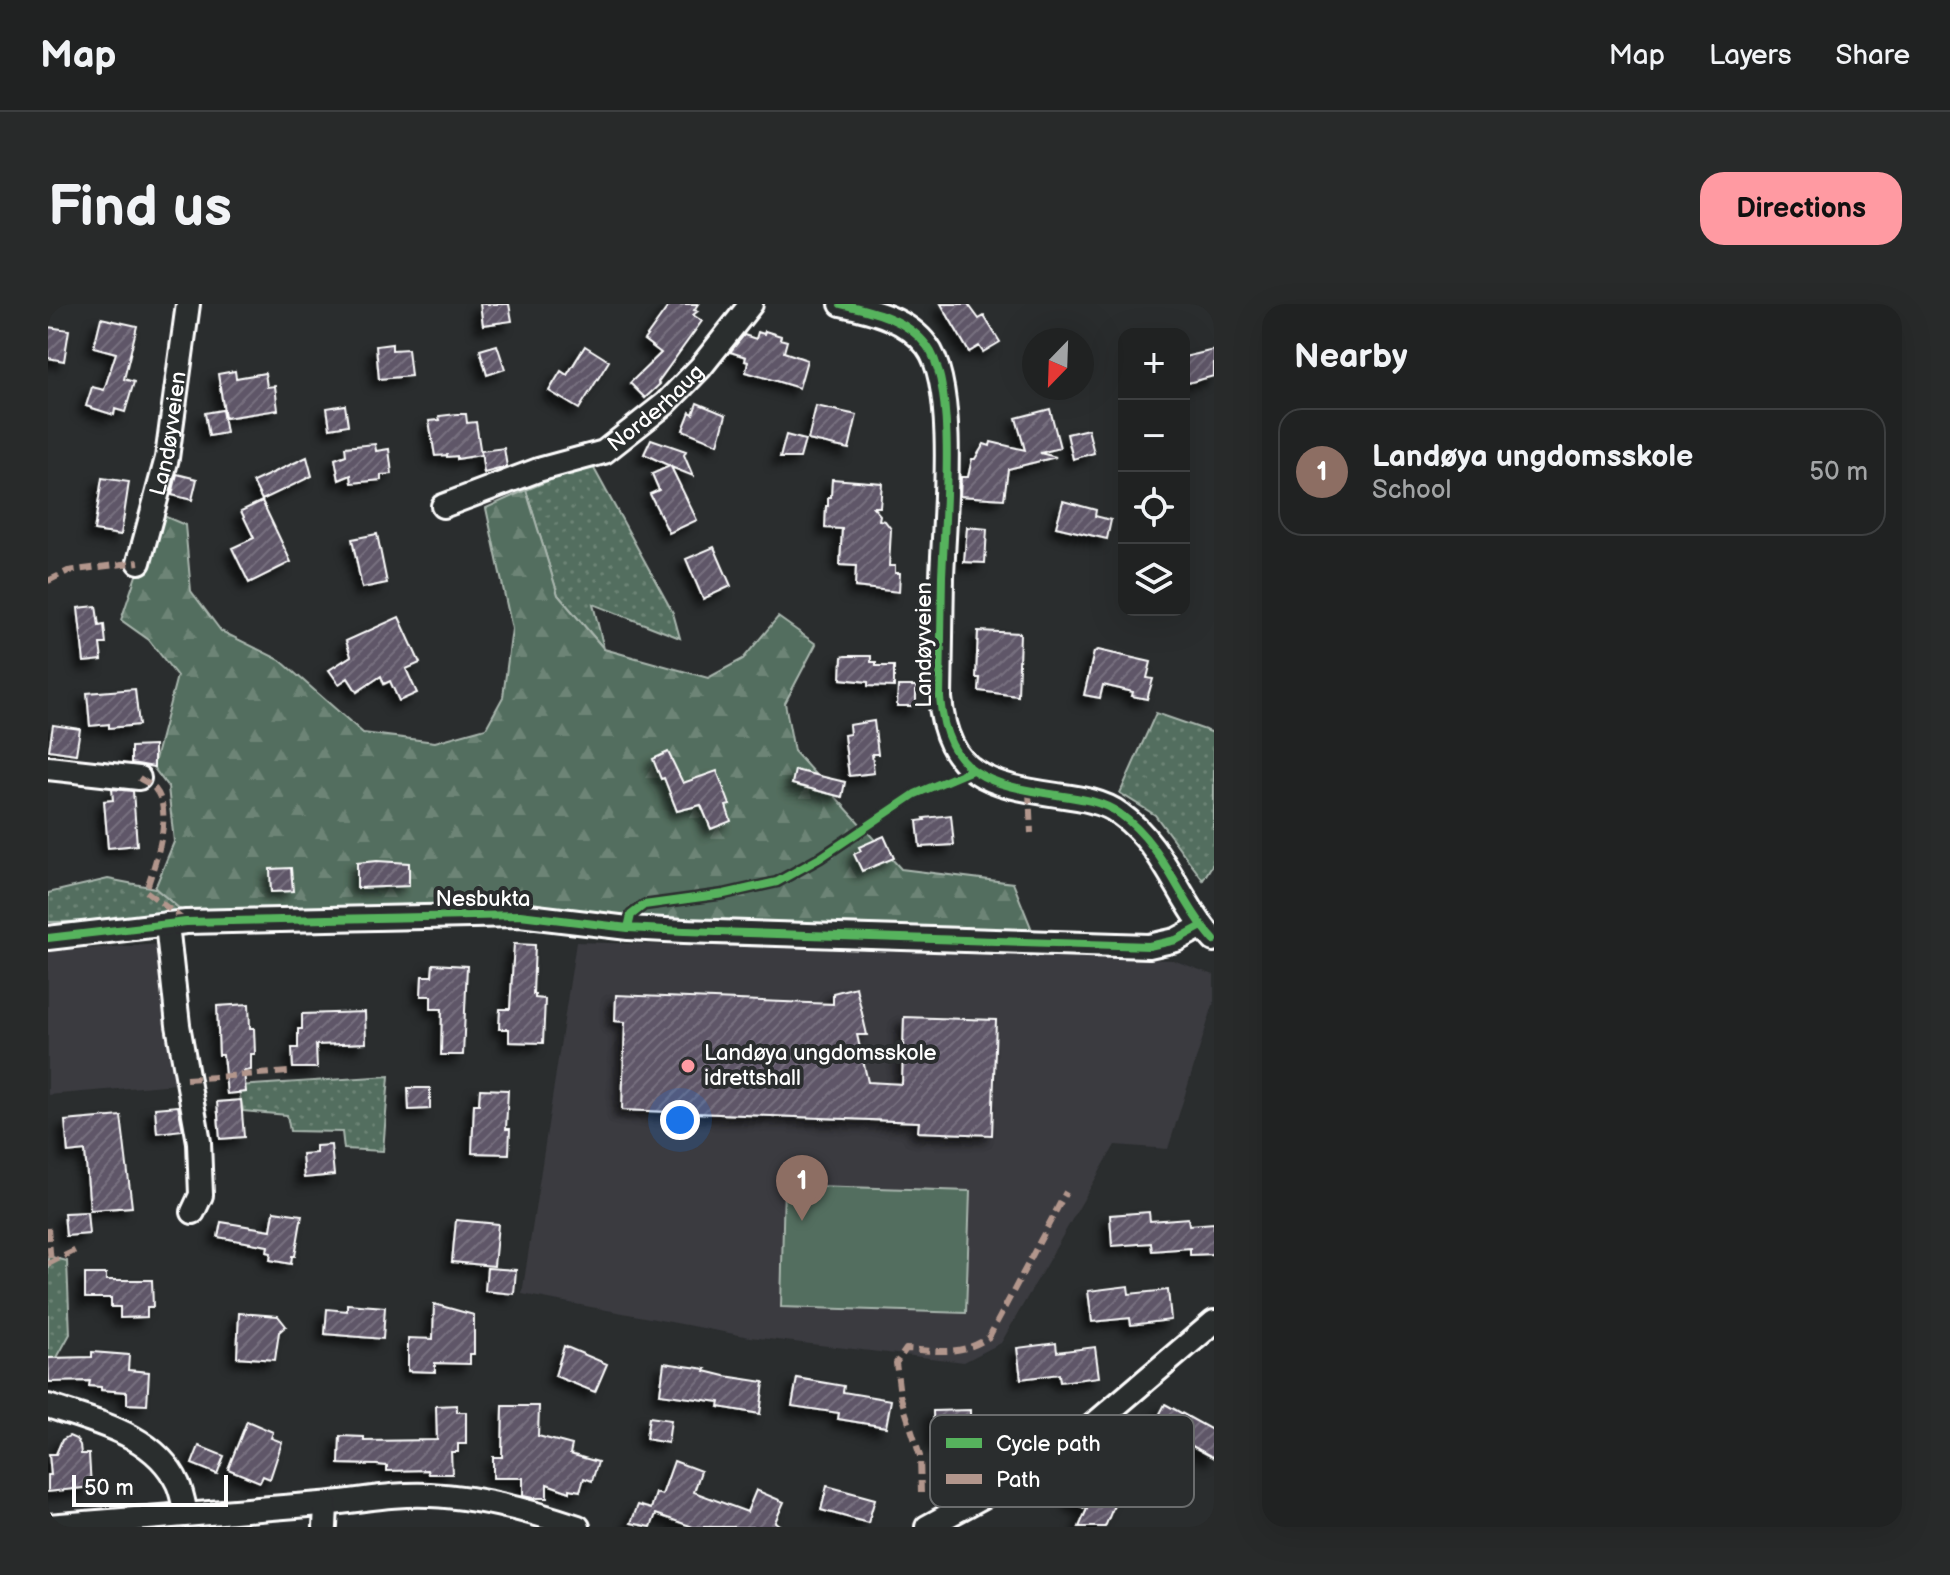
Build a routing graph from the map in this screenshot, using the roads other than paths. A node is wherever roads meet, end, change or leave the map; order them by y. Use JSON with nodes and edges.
{"nodes":[{"id":1,"x":188,"y":304,"type":"edge"},
{"id":2,"x":751,"y":304,"type":"edge"},
{"id":3,"x":841,"y":304,"type":"edge"},
{"id":4,"x":443,"y":506,"type":"dead end"},
{"id":5,"x":139,"y":562,"type":"dead end"},
{"id":6,"x":48,"y":768,"type":"edge"},
{"id":7,"x":139,"y":778,"type":"dead end"},
{"id":8,"x":167,"y":924,"type":"junction"},
{"id":9,"x":1208,"y":933,"type":"edge"},
{"id":10,"x":48,"y":938,"type":"edge"},
{"id":11,"x":193,"y":1212,"type":"dead end"},
{"id":12,"x":1214,"y":1322,"type":"edge"},
{"id":13,"x":48,"y":1406,"type":"edge"},
{"id":14,"x":1105,"y":1415,"type":"edge"},
{"id":15,"x":326,"y":1504,"type":"junction"},
{"id":16,"x":964,"y":1507,"type":"edge"},
{"id":17,"x":186,"y":1514,"type":"junction"},
{"id":18,"x":48,"y":1526,"type":"edge"},
{"id":19,"x":325,"y":1527,"type":"edge"},
{"id":20,"x":578,"y":1527,"type":"edge"},
{"id":21,"x":927,"y":1527,"type":"edge"}],
"edges":[{"from":1,"to":5,"type":"street","name":"Landøyveien"},
{"from":2,"to":4,"type":"street","name":"Norderhaug"},
{"from":3,"to":9,"type":"street","name":"Landøyveien"},
{"from":6,"to":7,"type":"street"},
{"from":8,"to":9,"type":"street","name":"Nesbukta"},
{"from":8,"to":10,"type":"street","name":"Nesbukta"},
{"from":8,"to":11,"type":"street"},
{"from":12,"to":14,"type":"street"},
{"from":13,"to":17,"type":"street"},
{"from":15,"to":17,"type":"street"},
{"from":15,"to":19,"type":"street"},
{"from":15,"to":20,"type":"street"},
{"from":16,"to":21,"type":"street"},
{"from":17,"to":18,"type":"street"}]}
